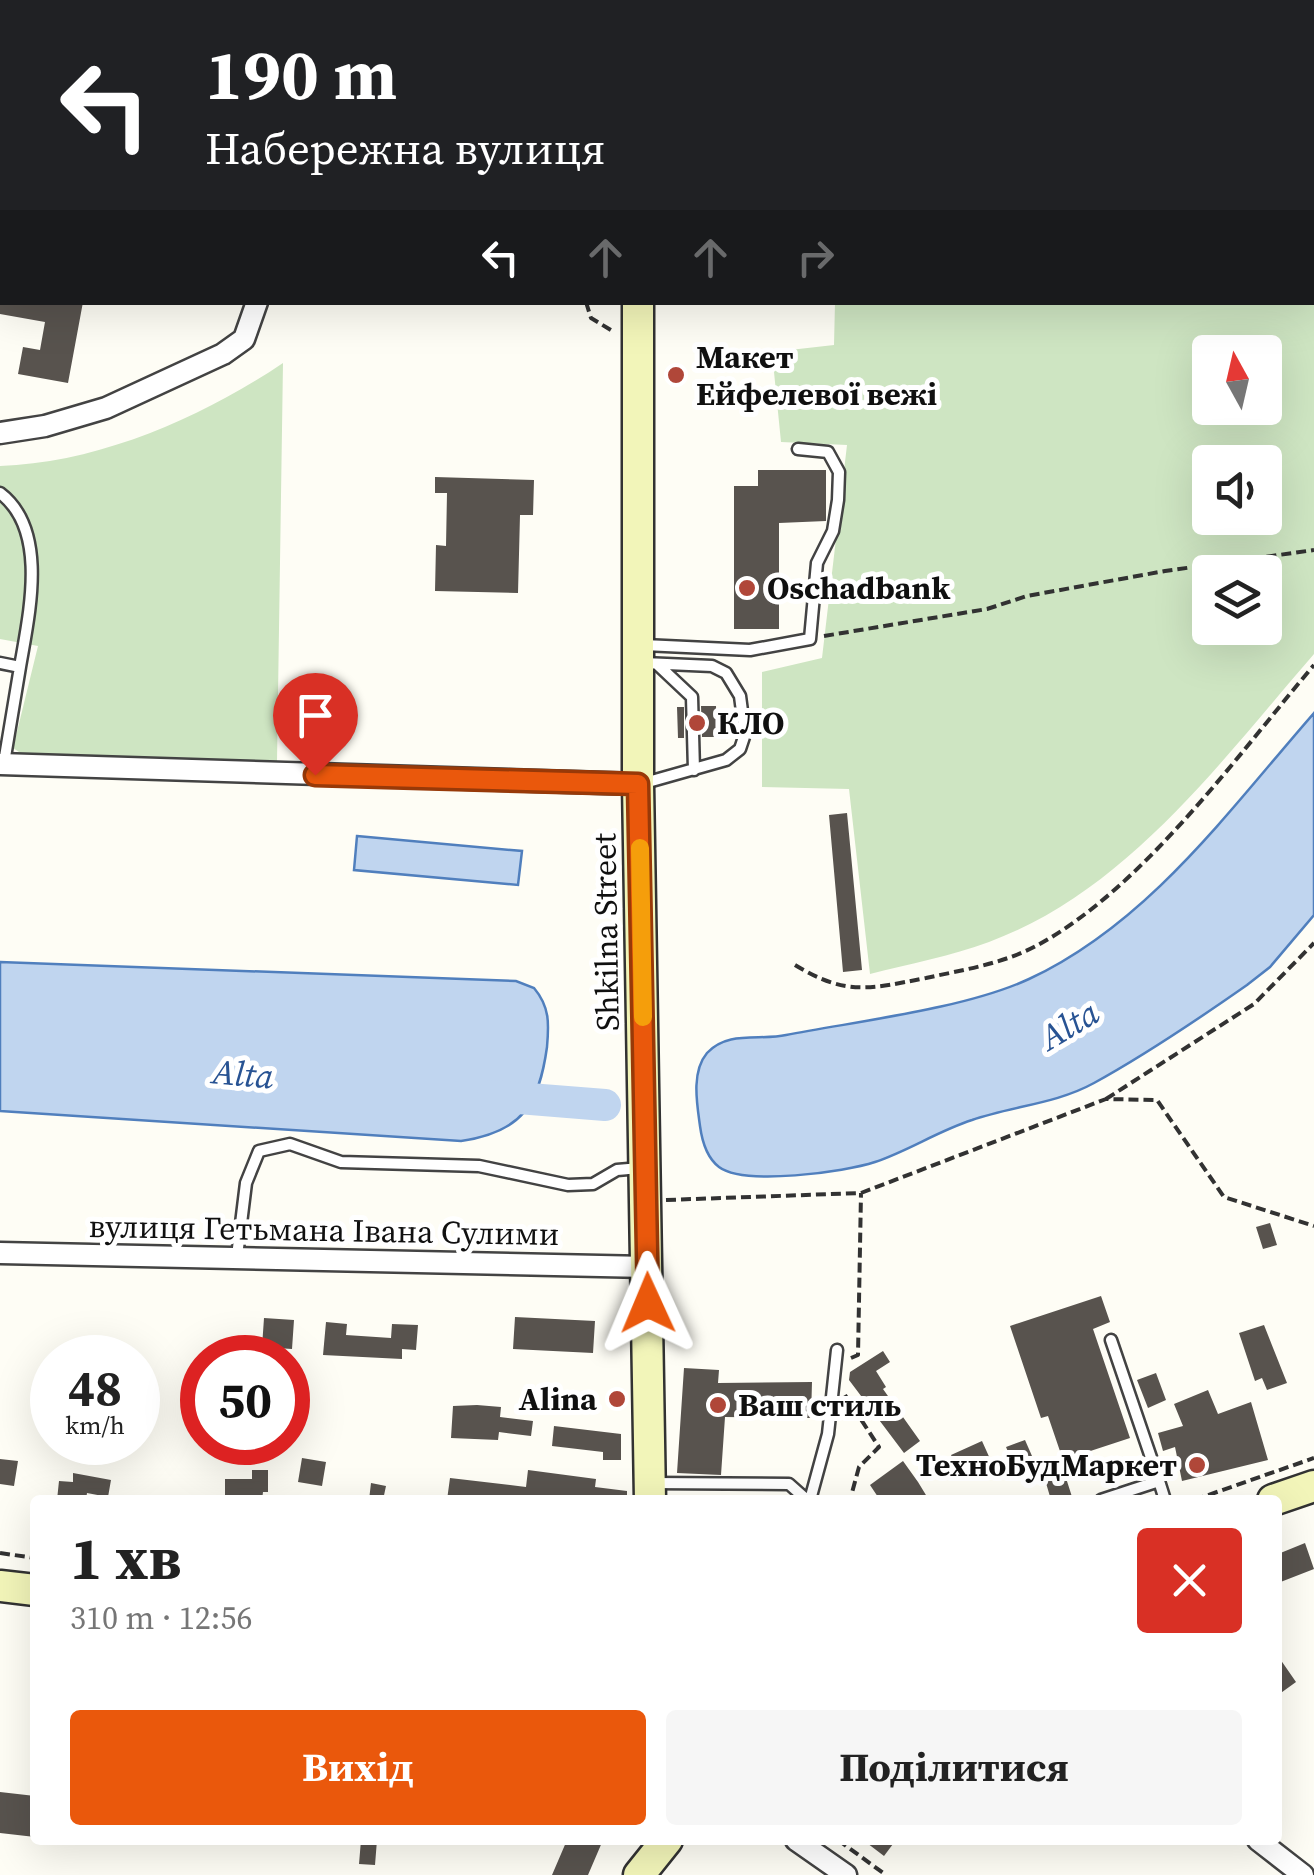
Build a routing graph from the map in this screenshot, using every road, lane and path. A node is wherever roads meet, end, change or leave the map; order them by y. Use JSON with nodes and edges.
{"nodes":[{"id":1,"x":256,"y":305,"type":"edge"},
{"id":2,"x":638,"y":305,"type":"edge"},
{"id":3,"x":0,"y":433,"type":"edge"},
{"id":4,"x":798,"y":450,"type":"dead end"},
{"id":5,"x":0,"y":493,"type":"edge"},
{"id":6,"x":1314,"y":550,"type":"edge"},
{"id":7,"x":810,"y":639,"type":"junction"},
{"id":8,"x":644,"y":657,"type":"junction"},
{"id":9,"x":0,"y":663,"type":"edge"},
{"id":10,"x":1314,"y":665,"type":"edge"},
{"id":11,"x":20,"y":666,"type":"junction"},
{"id":12,"x":2,"y":764,"type":"edge"},
{"id":13,"x":694,"y":770,"type":"junction"},
{"id":14,"x":638,"y":784,"type":"junction"},
{"id":15,"x":1314,"y":943,"type":"edge"},
{"id":16,"x":795,"y":966,"type":"dead end"},
{"id":17,"x":1106,"y":1099,"type":"junction"},
{"id":18,"x":646,"y":1168,"type":"junction"},
{"id":19,"x":862,"y":1193,"type":"junction"},
{"id":20,"x":646,"y":1200,"type":"junction"},
{"id":21,"x":1314,"y":1226,"type":"edge"},
{"id":22,"x":0,"y":1253,"type":"edge"},
{"id":23,"x":238,"y":1256,"type":"junction"},
{"id":24,"x":647,"y":1267,"type":"junction"},
{"id":25,"x":1111,"y":1340,"type":"dead end"},
{"id":26,"x":837,"y":1350,"type":"dead end"},
{"id":27,"x":836,"y":1364,"type":"junction"},
{"id":28,"x":835,"y":1379,"type":"junction"},
{"id":29,"x":1314,"y":1458,"type":"edge"},
{"id":30,"x":1158,"y":1481,"type":"junction"},
{"id":31,"x":1314,"y":1486,"type":"edge"},
{"id":32,"x":650,"y":1492,"type":"edge"},
{"id":33,"x":803,"y":1495,"type":"edge"},
{"id":34,"x":810,"y":1495,"type":"edge"},
{"id":35,"x":851,"y":1495,"type":"edge"},
{"id":36,"x":1116,"y":1495,"type":"edge"},
{"id":37,"x":1163,"y":1495,"type":"edge"},
{"id":38,"x":1208,"y":1495,"type":"edge"},
{"id":39,"x":1282,"y":1497,"type":"edge"},
{"id":40,"x":0,"y":1554,"type":"edge"},
{"id":41,"x":30,"y":1557,"type":"edge"},
{"id":42,"x":0,"y":1586,"type":"edge"},
{"id":43,"x":30,"y":1589,"type":"edge"},
{"id":44,"x":661,"y":1845,"type":"edge"},
{"id":45,"x":803,"y":1845,"type":"edge"},
{"id":46,"x":845,"y":1845,"type":"edge"},
{"id":47,"x":1264,"y":1845,"type":"edge"},
{"id":48,"x":639,"y":1875,"type":"edge"},
{"id":49,"x":846,"y":1875,"type":"edge"},
{"id":50,"x":886,"y":1875,"type":"edge"},
{"id":51,"x":1303,"y":1875,"type":"edge"}],
"edges":[{"from":1,"to":3,"type":"street"},
{"from":2,"to":8,"type":"main road","name":"Shkilna Street"},
{"from":4,"to":7,"type":"lane"},
{"from":5,"to":11,"type":"lane"},
{"from":6,"to":7,"type":"path"},
{"from":7,"to":8,"type":"lane"},
{"from":8,"to":13,"type":"lane"},
{"from":8,"to":13,"type":"lane"},
{"from":8,"to":14,"type":"main road","name":"Shkilna Street"},
{"from":9,"to":11,"type":"lane"},
{"from":10,"to":16,"type":"path"},
{"from":11,"to":12,"type":"lane"},
{"from":12,"to":14,"type":"street"},
{"from":13,"to":14,"type":"lane"},
{"from":14,"to":18,"type":"main road","name":"Shkilna Street"},
{"from":15,"to":17,"type":"path"},
{"from":17,"to":19,"type":"path"},
{"from":17,"to":21,"type":"path"},
{"from":18,"to":20,"type":"main road","name":"Shkilna Street"},
{"from":18,"to":23,"type":"lane"},
{"from":19,"to":20,"type":"path"},
{"from":19,"to":27,"type":"path"},
{"from":20,"to":24,"type":"main road","name":"Shkilna Street"},
{"from":22,"to":23,"type":"street","name":"вулиця Гетьмана Івана Сулими"},
{"from":23,"to":24,"type":"street","name":"вулиця Гетьмана Івана Сулими"},
{"from":24,"to":32,"type":"main road","name":"Shkilna Street"},
{"from":25,"to":30,"type":"lane"},
{"from":26,"to":27,"type":"lane"},
{"from":27,"to":28,"type":"lane"},
{"from":28,"to":34,"type":"lane"},
{"from":28,"to":35,"type":"path"},
{"from":29,"to":38,"type":"path"},
{"from":30,"to":36,"type":"lane"},
{"from":30,"to":37,"type":"lane"},
{"from":31,"to":39,"type":"main road"},
{"from":32,"to":33,"type":"lane"},
{"from":40,"to":41,"type":"path"},
{"from":42,"to":43,"type":"main road"},
{"from":44,"to":48,"type":"main road"},
{"from":45,"to":49,"type":"street"},
{"from":46,"to":50,"type":"path"},
{"from":47,"to":51,"type":"street"}]}
